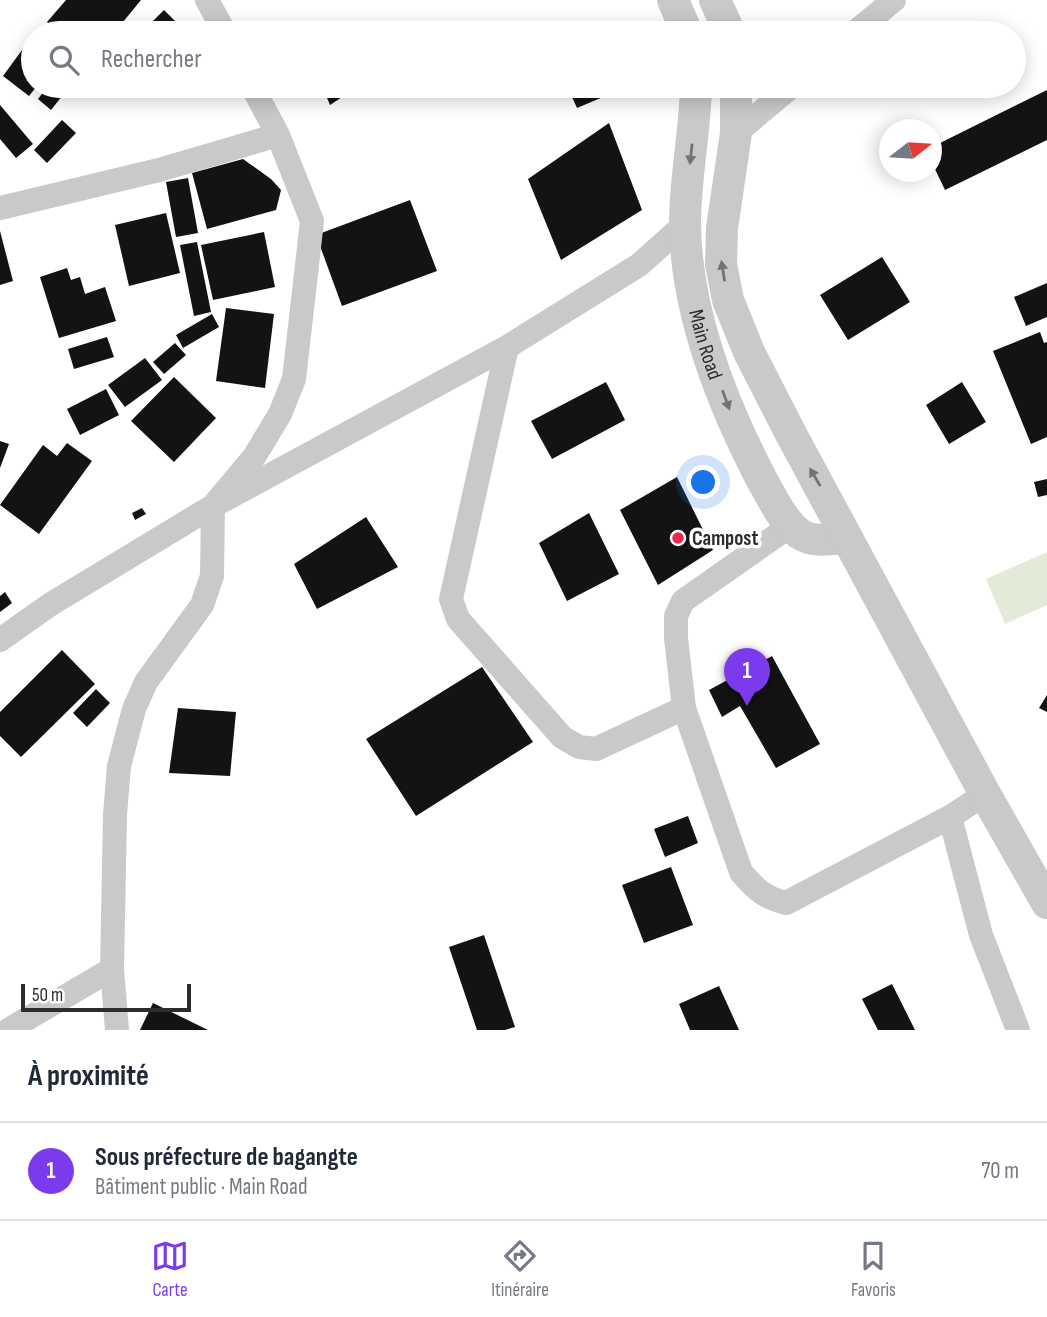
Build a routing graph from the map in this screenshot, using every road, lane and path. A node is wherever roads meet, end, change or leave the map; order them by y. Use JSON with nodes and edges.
{"nodes":[{"id":1,"x":207,"y":0,"type":"edge"},
{"id":2,"x":673,"y":0,"type":"edge"},
{"id":3,"x":715,"y":0,"type":"edge"},
{"id":4,"x":894,"y":0,"type":"edge"},
{"id":5,"x":218,"y":21,"type":"edge"},
{"id":6,"x":682,"y":21,"type":"edge"},
{"id":7,"x":725,"y":21,"type":"edge"},
{"id":8,"x":869,"y":21,"type":"edge"},
{"id":9,"x":259,"y":98,"type":"edge"},
{"id":10,"x":695,"y":98,"type":"edge"},
{"id":11,"x":736,"y":98,"type":"edge"},
{"id":12,"x":777,"y":98,"type":"edge"},
{"id":13,"x":736,"y":132,"type":"junction"},
{"id":14,"x":278,"y":135,"type":"junction"},
{"id":15,"x":0,"y":208,"type":"edge"},
{"id":16,"x":685,"y":224,"type":"junction"},
{"id":17,"x":507,"y":348,"type":"junction"},
{"id":18,"x":791,"y":434,"type":"junction"},
{"id":19,"x":751,"y":459,"type":"junction"},
{"id":20,"x":213,"y":506,"type":"junction"},
{"id":21,"x":790,"y":526,"type":"junction"},
{"id":22,"x":846,"y":538,"type":"junction"},
{"id":23,"x":0,"y":640,"type":"edge"},
{"id":24,"x":684,"y":708,"type":"junction"},
{"id":25,"x":985,"y":794,"type":"junction"},
{"id":26,"x":950,"y":817,"type":"junction"},
{"id":27,"x":1047,"y":903,"type":"edge"},
{"id":28,"x":112,"y":969,"type":"junction"},
{"id":29,"x":8,"y":1030,"type":"edge"},
{"id":30,"x":117,"y":1030,"type":"edge"},
{"id":31,"x":1018,"y":1030,"type":"edge"}],
"edges":[{"from":1,"to":5,"type":"street"},
{"from":2,"to":6,"type":"street"},
{"from":3,"to":7,"type":"street"},
{"from":4,"to":8,"type":"street"},
{"from":9,"to":14,"type":"street"},
{"from":10,"to":16,"type":"street","name":"Main Road","one_way":true},
{"from":11,"to":13,"type":"street"},
{"from":12,"to":13,"type":"street"},
{"from":18,"to":13,"type":"street","one_way":true},
{"from":14,"to":15,"type":"street"},
{"from":14,"to":20,"type":"street"},
{"from":16,"to":17,"type":"street"},
{"from":16,"to":19,"type":"street","name":"Main Road","one_way":true},
{"from":17,"to":20,"type":"street"},
{"from":17,"to":24,"type":"street"},
{"from":18,"to":19,"type":"street"},
{"from":22,"to":18,"type":"street","one_way":true},
{"from":19,"to":21,"type":"street","name":"Main Road"},
{"from":20,"to":23,"type":"street"},
{"from":20,"to":28,"type":"street"},
{"from":21,"to":22,"type":"street"},
{"from":21,"to":24,"type":"street"},
{"from":22,"to":25,"type":"street"},
{"from":24,"to":26,"type":"street"},
{"from":25,"to":26,"type":"street"},
{"from":25,"to":27,"type":"street"},
{"from":26,"to":31,"type":"street"},
{"from":28,"to":29,"type":"street"},
{"from":28,"to":30,"type":"street"}]}
